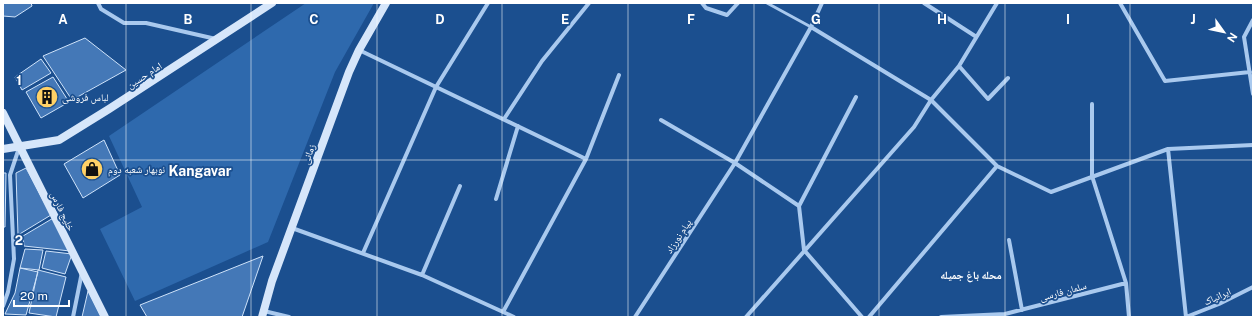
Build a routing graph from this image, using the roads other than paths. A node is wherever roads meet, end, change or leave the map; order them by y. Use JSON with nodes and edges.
{"nodes":[{"id":1,"x":98,"y":3,"type":"edge"},
{"id":2,"x":272,"y":3,"type":"edge"},
{"id":3,"x":386,"y":3,"type":"edge"},
{"id":4,"x":488,"y":3,"type":"edge"},
{"id":5,"x":589,"y":3,"type":"edge"},
{"id":6,"x":702,"y":3,"type":"edge"},
{"id":7,"x":738,"y":3,"type":"edge"},
{"id":8,"x":767,"y":3,"type":"edge"},
{"id":9,"x":822,"y":3,"type":"edge"},
{"id":10,"x":924,"y":3,"type":"edge"},
{"id":11,"x":997,"y":3,"type":"edge"},
{"id":12,"x":1120,"y":3,"type":"edge"},
{"id":13,"x":261,"y":6,"type":"edge"},
{"id":14,"x":1253,"y":20,"type":"edge"},
{"id":15,"x":811,"y":27,"type":"junction"},
{"id":16,"x":975,"y":36,"type":"junction"},
{"id":17,"x":218,"y":39,"type":"junction"},
{"id":18,"x":359,"y":50,"type":"junction"},
{"id":19,"x":959,"y":66,"type":"junction"},
{"id":20,"x":1250,"y":72,"type":"junction"},
{"id":21,"x":619,"y":75,"type":"dead end"},
{"id":22,"x":1008,"y":78,"type":"dead end"},
{"id":23,"x":436,"y":87,"type":"junction"},
{"id":24,"x":1253,"y":94,"type":"edge"},
{"id":25,"x":856,"y":97,"type":"dead end"},
{"id":26,"x":931,"y":100,"type":"junction"},
{"id":27,"x":1092,"y":104,"type":"dead end"},
{"id":28,"x":3,"y":114,"type":"edge"},
{"id":29,"x":504,"y":120,"type":"junction"},
{"id":30,"x":661,"y":120,"type":"dead end"},
{"id":31,"x":518,"y":126,"type":"junction"},
{"id":32,"x":1253,"y":145,"type":"edge"},
{"id":33,"x":20,"y":146,"type":"junction"},
{"id":34,"x":3,"y":149,"type":"edge"},
{"id":35,"x":1168,"y":149,"type":"junction"},
{"id":36,"x":586,"y":159,"type":"junction"},
{"id":37,"x":734,"y":163,"type":"junction"},
{"id":38,"x":997,"y":166,"type":"junction"},
{"id":39,"x":1092,"y":176,"type":"junction"},
{"id":40,"x":460,"y":186,"type":"dead end"},
{"id":41,"x":496,"y":199,"type":"dead end"},
{"id":42,"x":799,"y":206,"type":"junction"},
{"id":43,"x":292,"y":228,"type":"junction"},
{"id":44,"x":1009,"y":240,"type":"dead end"},
{"id":45,"x":804,"y":250,"type":"junction"},
{"id":46,"x":363,"y":253,"type":"junction"},
{"id":47,"x":82,"y":272,"type":"junction"},
{"id":48,"x":422,"y":275,"type":"junction"},
{"id":49,"x":1126,"y":283,"type":"junction"},
{"id":50,"x":1253,"y":287,"type":"edge"},
{"id":51,"x":3,"y":306,"type":"edge"},
{"id":52,"x":1022,"y":310,"type":"junction"},
{"id":53,"x":503,"y":312,"type":"junction"},
{"id":54,"x":263,"y":314,"type":"edge"},
{"id":55,"x":1005,"y":315,"type":"edge"},
{"id":56,"x":73,"y":317,"type":"edge"},
{"id":57,"x":105,"y":317,"type":"edge"},
{"id":58,"x":289,"y":317,"type":"edge"},
{"id":59,"x":514,"y":317,"type":"edge"},
{"id":60,"x":635,"y":317,"type":"edge"},
{"id":61,"x":746,"y":317,"type":"edge"},
{"id":62,"x":862,"y":317,"type":"edge"},
{"id":63,"x":869,"y":317,"type":"edge"},
{"id":64,"x":941,"y":317,"type":"edge"},
{"id":65,"x":1130,"y":317,"type":"edge"},
{"id":66,"x":1186,"y":317,"type":"edge"}],
"edges":[{"from":1,"to":17,"type":"street"},
{"from":2,"to":13,"type":"street","name":"امام حسین"},
{"from":3,"to":18,"type":"street","name":"زمانی"},
{"from":4,"to":23,"type":"street"},
{"from":5,"to":29,"type":"street"},
{"from":6,"to":7,"type":"street"},
{"from":8,"to":15,"type":"lane"},
{"from":9,"to":15,"type":"street","name":"پیام نورزاد"},
{"from":10,"to":16,"type":"street"},
{"from":11,"to":16,"type":"street"},
{"from":12,"to":20,"type":"street"},
{"from":13,"to":17,"type":"street","name":"امام حسین"},
{"from":14,"to":20,"type":"street"},
{"from":15,"to":26,"type":"street"},
{"from":15,"to":37,"type":"street","name":"پیام نورزاد"},
{"from":16,"to":19,"type":"street"},
{"from":17,"to":33,"type":"street","name":"امام حسین"},
{"from":18,"to":23,"type":"street"},
{"from":18,"to":43,"type":"street","name":"زمانی"},
{"from":19,"to":22,"type":"street"},
{"from":19,"to":26,"type":"street"},
{"from":20,"to":24,"type":"street"},
{"from":21,"to":36,"type":"street"},
{"from":23,"to":29,"type":"street"},
{"from":23,"to":46,"type":"street"},
{"from":25,"to":42,"type":"street"},
{"from":26,"to":38,"type":"street"},
{"from":26,"to":45,"type":"street"},
{"from":27,"to":39,"type":"street"},
{"from":28,"to":33,"type":"street","name":"خلیج فارس"},
{"from":29,"to":31,"type":"street"},
{"from":30,"to":37,"type":"street"},
{"from":31,"to":36,"type":"street"},
{"from":31,"to":41,"type":"street"},
{"from":32,"to":35,"type":"street"},
{"from":33,"to":34,"type":"street","name":"امام حسین"},
{"from":33,"to":47,"type":"street","name":"خلیج فارس"},
{"from":33,"to":51,"type":"street"},
{"from":35,"to":39,"type":"street"},
{"from":35,"to":66,"type":"street"},
{"from":36,"to":53,"type":"street"},
{"from":37,"to":42,"type":"street"},
{"from":37,"to":60,"type":"street","name":"پیام نورزاد"},
{"from":38,"to":39,"type":"street"},
{"from":38,"to":63,"type":"street"},
{"from":39,"to":49,"type":"street"},
{"from":40,"to":48,"type":"street"},
{"from":42,"to":45,"type":"street"},
{"from":43,"to":46,"type":"street"},
{"from":43,"to":54,"type":"street","name":"زمانی"},
{"from":44,"to":52,"type":"street"},
{"from":45,"to":61,"type":"street"},
{"from":45,"to":62,"type":"street"},
{"from":46,"to":48,"type":"street"},
{"from":47,"to":56,"type":"street"},
{"from":47,"to":57,"type":"street","name":"خلیج فارس"},
{"from":48,"to":53,"type":"street"},
{"from":49,"to":52,"type":"street","name":"سلمان فارسی"},
{"from":49,"to":65,"type":"street"},
{"from":50,"to":66,"type":"street","name":"ایرانپاک"},
{"from":52,"to":55,"type":"street","name":"سلمان فارسی"},
{"from":53,"to":59,"type":"street"},
{"from":54,"to":58,"type":"street"},
{"from":55,"to":64,"type":"street","name":"سلمان فارسی"}]}
